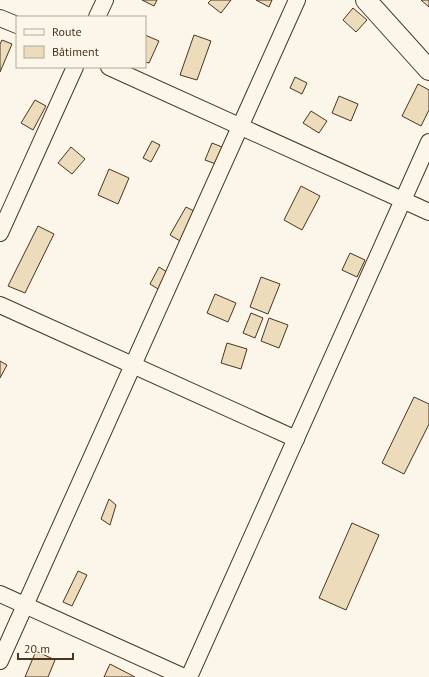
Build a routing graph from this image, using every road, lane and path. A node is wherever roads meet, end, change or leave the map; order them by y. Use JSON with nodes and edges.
{"nodes":[{"id":1,"x":105,"y":0,"type":"edge"},
{"id":2,"x":297,"y":0,"type":"edge"},
{"id":3,"x":366,"y":0,"type":"edge"},
{"id":4,"x":97,"y":16,"type":"edge"},
{"id":5,"x":0,"y":18,"type":"edge"},
{"id":6,"x":16,"y":25,"type":"edge"},
{"id":7,"x":75,"y":68,"type":"edge"},
{"id":8,"x":111,"y":68,"type":"edge"},
{"id":9,"x":429,"y":70,"type":"edge"},
{"id":10,"x":240,"y":126,"type":"junction"},
{"id":11,"x":429,"y":142,"type":"edge"},
{"id":12,"x":403,"y":200,"type":"junction"},
{"id":13,"x":429,"y":212,"type":"edge"},
{"id":14,"x":0,"y":233,"type":"edge"},
{"id":15,"x":0,"y":305,"type":"edge"},
{"id":16,"x":133,"y":365,"type":"junction"},
{"id":17,"x":296,"y":439,"type":"junction"},
{"id":18,"x":0,"y":594,"type":"edge"},
{"id":19,"x":25,"y":605,"type":"junction"},
{"id":20,"x":0,"y":661,"type":"edge"},
{"id":21,"x":184,"y":677,"type":"edge"},
{"id":22,"x":189,"y":677,"type":"edge"}],
"edges":[{"from":1,"to":4,"type":"street"},
{"from":2,"to":10,"type":"street"},
{"from":3,"to":9,"type":"street"},
{"from":5,"to":6,"type":"street"},
{"from":7,"to":14,"type":"street"},
{"from":8,"to":10,"type":"street"},
{"from":10,"to":12,"type":"street"},
{"from":10,"to":16,"type":"street"},
{"from":11,"to":12,"type":"street"},
{"from":12,"to":13,"type":"street"},
{"from":12,"to":17,"type":"street"},
{"from":15,"to":16,"type":"street"},
{"from":16,"to":17,"type":"street"},
{"from":16,"to":19,"type":"street"},
{"from":17,"to":22,"type":"street"},
{"from":18,"to":19,"type":"street"},
{"from":19,"to":20,"type":"street"},
{"from":19,"to":21,"type":"street"}]}
